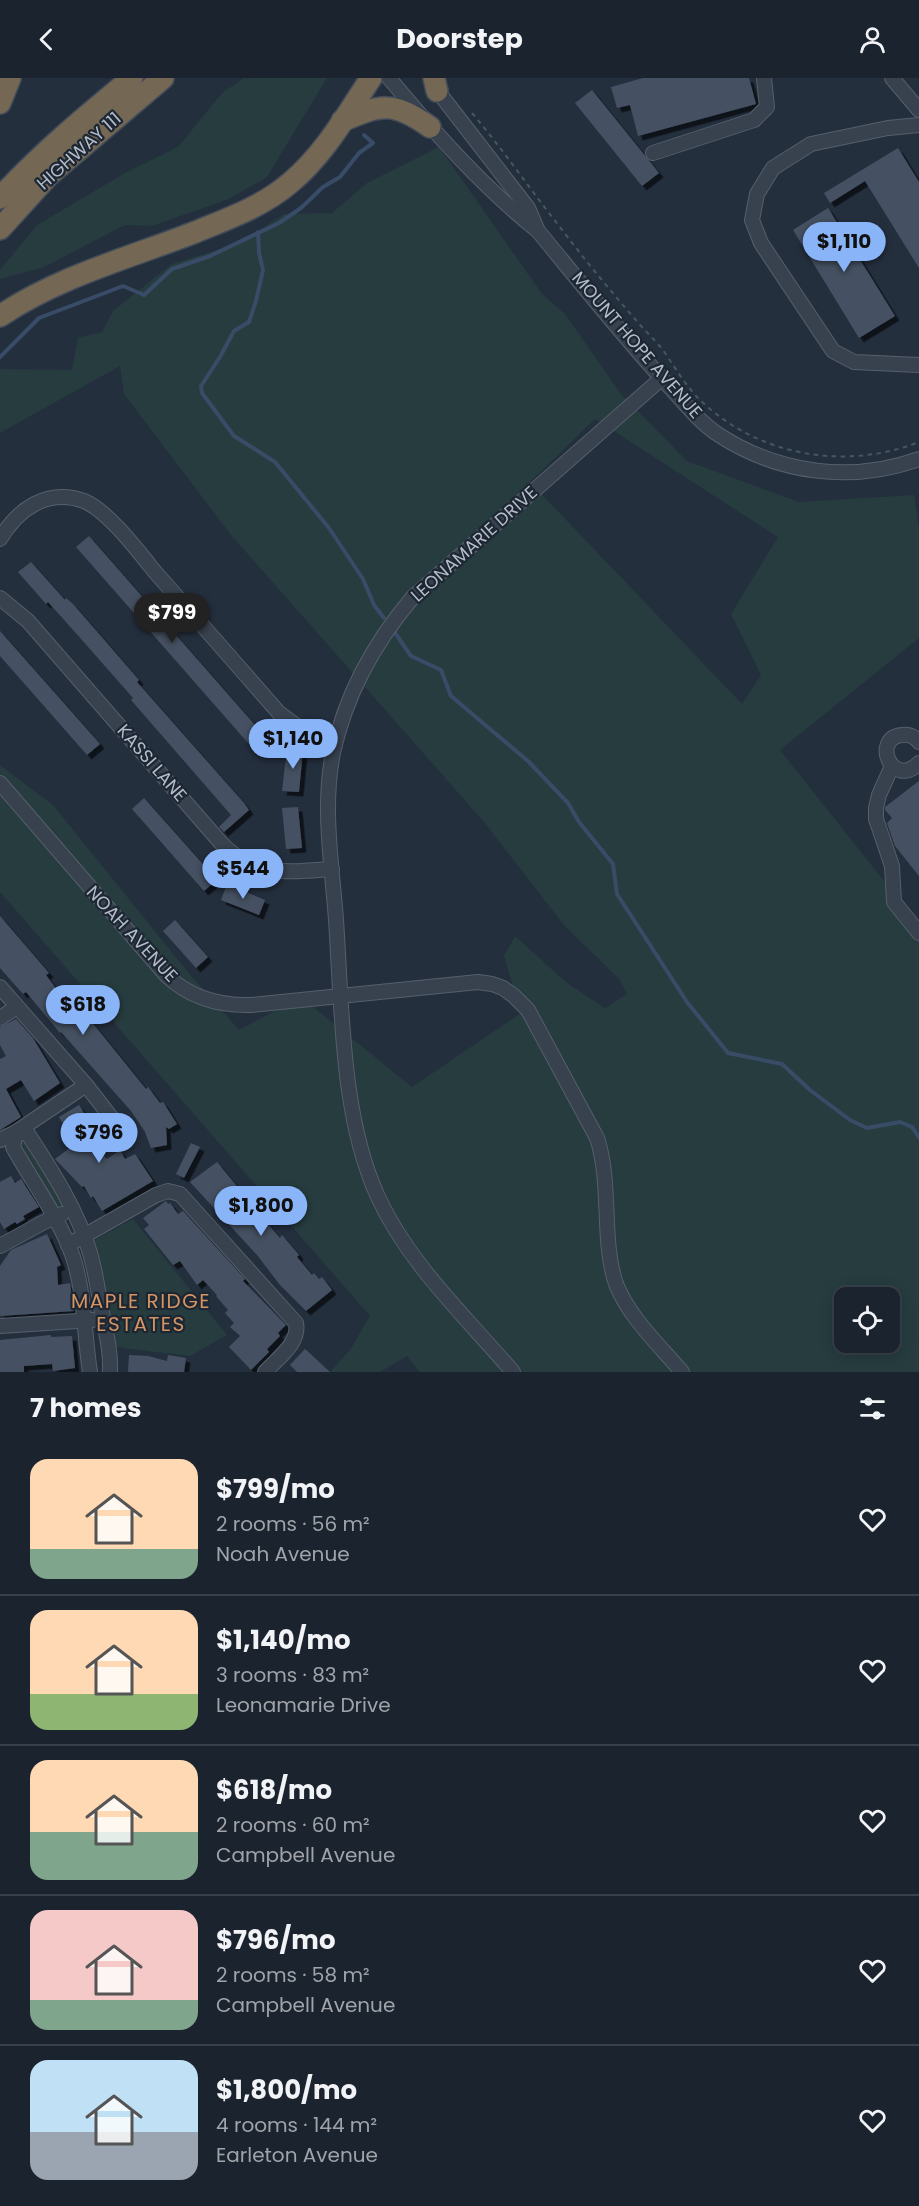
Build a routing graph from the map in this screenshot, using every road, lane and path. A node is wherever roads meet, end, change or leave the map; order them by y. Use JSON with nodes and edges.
{"nodes":[{"id":1,"x":10,"y":78,"type":"edge"},
{"id":2,"x":132,"y":78,"type":"edge"},
{"id":3,"x":163,"y":78,"type":"edge"},
{"id":4,"x":371,"y":78,"type":"edge"},
{"id":5,"x":389,"y":78,"type":"edge"},
{"id":6,"x":764,"y":78,"type":"edge"},
{"id":7,"x":892,"y":78,"type":"edge"},
{"id":8,"x":433,"y":82,"type":"edge"},
{"id":9,"x":0,"y":103,"type":"edge"},
{"id":10,"x":919,"y":111,"type":"edge"},
{"id":11,"x":471,"y":112,"type":"dead end"},
{"id":12,"x":341,"y":122,"type":"junction"},
{"id":13,"x":919,"y":125,"type":"edge"},
{"id":14,"x":430,"y":127,"type":"junction"},
{"id":15,"x":653,"y":153,"type":"dead end"},
{"id":16,"x":0,"y":198,"type":"edge"},
{"id":17,"x":0,"y":229,"type":"edge"},
{"id":18,"x":538,"y":231,"type":"junction"},
{"id":19,"x":0,"y":316,"type":"edge"},
{"id":20,"x":919,"y":365,"type":"edge"},
{"id":21,"x":662,"y":378,"type":"junction"},
{"id":22,"x":919,"y":442,"type":"edge"},
{"id":23,"x":919,"y":459,"type":"edge"},
{"id":24,"x":0,"y":539,"type":"edge"},
{"id":25,"x":0,"y":598,"type":"edge"},
{"id":26,"x":337,"y":735,"type":"junction"},
{"id":27,"x":919,"y":742,"type":"edge"},
{"id":28,"x":919,"y":763,"type":"edge"},
{"id":29,"x":892,"y":766,"type":"junction"},
{"id":30,"x":0,"y":783,"type":"edge"},
{"id":31,"x":332,"y":869,"type":"junction"},
{"id":32,"x":919,"y":933,"type":"edge"},
{"id":33,"x":0,"y":987,"type":"edge"},
{"id":34,"x":341,"y":997,"type":"junction"},
{"id":35,"x":17,"y":1007,"type":"junction"},
{"id":36,"x":0,"y":1018,"type":"edge"},
{"id":37,"x":86,"y":1085,"type":"junction"},
{"id":38,"x":16,"y":1132,"type":"junction"},
{"id":39,"x":124,"y":1134,"type":"dead end"},
{"id":40,"x":0,"y":1140,"type":"edge"},
{"id":41,"x":72,"y":1210,"type":"junction"},
{"id":42,"x":54,"y":1218,"type":"junction"},
{"id":43,"x":84,"y":1236,"type":"junction"},
{"id":44,"x":68,"y":1245,"type":"junction"},
{"id":45,"x":0,"y":1246,"type":"edge"},
{"id":46,"x":104,"y":1319,"type":"junction"},
{"id":47,"x":84,"y":1321,"type":"junction"},
{"id":48,"x":0,"y":1326,"type":"edge"},
{"id":49,"x":90,"y":1372,"type":"edge"},
{"id":50,"x":110,"y":1372,"type":"edge"},
{"id":51,"x":265,"y":1372,"type":"edge"},
{"id":52,"x":513,"y":1372,"type":"edge"},
{"id":53,"x":682,"y":1372,"type":"edge"}],
"edges":[{"from":1,"to":9,"type":"highway"},
{"from":2,"to":16,"type":"highway","name":"HIGHWAY 111"},
{"from":3,"to":17,"type":"highway","name":"HIGHWAY 111"},
{"from":4,"to":12,"type":"highway"},
{"from":5,"to":14,"type":"street","name":"MOUNT HOPE AVENUE"},
{"from":6,"to":15,"type":"street"},
{"from":7,"to":10,"type":"street"},
{"from":8,"to":18,"type":"street","name":"MOUNT HOPE AVENUE"},
{"from":11,"to":22,"type":"path"},
{"from":12,"to":14,"type":"highway"},
{"from":12,"to":19,"type":"highway"},
{"from":13,"to":20,"type":"street"},
{"from":14,"to":18,"type":"street","name":"MOUNT HOPE AVENUE"},
{"from":18,"to":21,"type":"street","name":"MOUNT HOPE AVENUE"},
{"from":21,"to":23,"type":"street","name":"MOUNT HOPE AVENUE"},
{"from":21,"to":26,"type":"street","name":"LEONAMARIE DRIVE"},
{"from":24,"to":26,"type":"street"},
{"from":25,"to":31,"type":"street","name":"KASSI LANE"},
{"from":26,"to":31,"type":"street","name":"LEONAMARIE DRIVE"},
{"from":27,"to":29,"type":"street"},
{"from":28,"to":29,"type":"street"},
{"from":29,"to":32,"type":"street"},
{"from":30,"to":34,"type":"street","name":"NOAH AVENUE"},
{"from":31,"to":34,"type":"street","name":"LEONAMARIE DRIVE"},
{"from":33,"to":35,"type":"street"},
{"from":34,"to":52,"type":"street","name":"LEONAMARIE DRIVE"},
{"from":34,"to":53,"type":"street"},
{"from":35,"to":36,"type":"street"},
{"from":35,"to":37,"type":"street"},
{"from":37,"to":38,"type":"street"},
{"from":37,"to":39,"type":"street"},
{"from":38,"to":40,"type":"street"},
{"from":38,"to":41,"type":"street"},
{"from":38,"to":42,"type":"street"},
{"from":41,"to":42,"type":"street"},
{"from":41,"to":43,"type":"street"},
{"from":42,"to":44,"type":"street"},
{"from":42,"to":45,"type":"street"},
{"from":43,"to":44,"type":"street"},
{"from":43,"to":46,"type":"street"},
{"from":43,"to":51,"type":"street"},
{"from":44,"to":47,"type":"street"},
{"from":46,"to":47,"type":"street"},
{"from":46,"to":50,"type":"street"},
{"from":47,"to":48,"type":"street"},
{"from":47,"to":49,"type":"street"}]}
